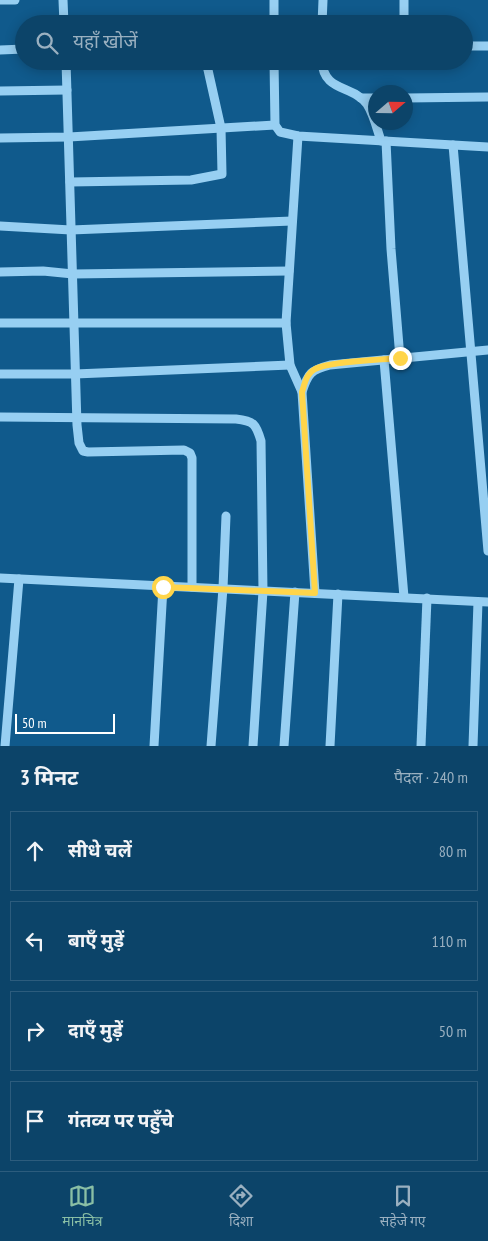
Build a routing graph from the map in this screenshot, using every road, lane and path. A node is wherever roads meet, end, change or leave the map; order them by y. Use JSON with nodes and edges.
{"nodes":[{"id":1,"x":0,"y":0,"type":"edge"},
{"id":2,"x":15,"y":0,"type":"edge"},
{"id":3,"x":63,"y":0,"type":"edge"},
{"id":4,"x":274,"y":0,"type":"edge"},
{"id":5,"x":323,"y":0,"type":"edge"},
{"id":6,"x":404,"y":0,"type":"edge"},
{"id":7,"x":64,"y":15,"type":"edge"},
{"id":8,"x":274,"y":15,"type":"edge"},
{"id":9,"x":322,"y":15,"type":"edge"},
{"id":10,"x":404,"y":15,"type":"edge"},
{"id":11,"x":473,"y":46,"type":"edge"},
{"id":12,"x":488,"y":46,"type":"edge"},
{"id":13,"x":15,"y":49,"type":"edge"},
{"id":14,"x":0,"y":50,"type":"edge"},
{"id":15,"x":66,"y":70,"type":"edge"},
{"id":16,"x":208,"y":70,"type":"edge"},
{"id":17,"x":274,"y":70,"type":"edge"},
{"id":18,"x":323,"y":70,"type":"edge"},
{"id":19,"x":67,"y":90,"type":"junction"},
{"id":20,"x":0,"y":91,"type":"edge"},
{"id":21,"x":488,"y":97,"type":"edge"},
{"id":22,"x":361,"y":98,"type":"junction"},
{"id":23,"x":368,"y":98,"type":"edge"},
{"id":24,"x":413,"y":98,"type":"edge"},
{"id":25,"x":275,"y":125,"type":"junction"},
{"id":26,"x":221,"y":128,"type":"junction"},
{"id":27,"x":298,"y":136,"type":"junction"},
{"id":28,"x":69,"y":137,"type":"junction"},
{"id":29,"x":0,"y":138,"type":"edge"},
{"id":30,"x":384,"y":141,"type":"junction"},
{"id":31,"x":453,"y":145,"type":"junction"},
{"id":32,"x":488,"y":147,"type":"edge"},
{"id":33,"x":70,"y":182,"type":"junction"},
{"id":34,"x":292,"y":222,"type":"junction"},
{"id":35,"x":0,"y":226,"type":"edge"},
{"id":36,"x":71,"y":230,"type":"junction"},
{"id":37,"x":289,"y":271,"type":"junction"},
{"id":38,"x":0,"y":272,"type":"edge"},
{"id":39,"x":72,"y":274,"type":"junction"},
{"id":40,"x":0,"y":323,"type":"edge"},
{"id":41,"x":74,"y":323,"type":"junction"},
{"id":42,"x":286,"y":323,"type":"junction"},
{"id":43,"x":488,"y":350,"type":"edge"},
{"id":44,"x":470,"y":351,"type":"junction"},
{"id":45,"x":400,"y":358,"type":"junction"},
{"id":46,"x":384,"y":360,"type":"junction"},
{"id":47,"x":290,"y":365,"type":"junction"},
{"id":48,"x":0,"y":374,"type":"edge"},
{"id":49,"x":75,"y":374,"type":"junction"},
{"id":50,"x":302,"y":392,"type":"junction"},
{"id":51,"x":0,"y":417,"type":"edge"},
{"id":52,"x":77,"y":418,"type":"junction"},
{"id":53,"x":226,"y":516,"type":"dead end"},
{"id":54,"x":488,"y":551,"type":"edge"},
{"id":55,"x":0,"y":578,"type":"edge"},
{"id":56,"x":18,"y":579,"type":"junction"},
{"id":57,"x":163,"y":587,"type":"junction"},
{"id":58,"x":192,"y":587,"type":"junction"},
{"id":59,"x":223,"y":588,"type":"junction"},
{"id":60,"x":263,"y":591,"type":"junction"},
{"id":61,"x":294,"y":592,"type":"junction"},
{"id":62,"x":315,"y":593,"type":"junction"},
{"id":63,"x":338,"y":594,"type":"junction"},
{"id":64,"x":404,"y":597,"type":"junction"},
{"id":65,"x":427,"y":598,"type":"junction"},
{"id":66,"x":478,"y":602,"type":"junction"},
{"id":67,"x":488,"y":602,"type":"edge"},
{"id":68,"x":5,"y":746,"type":"edge"},
{"id":69,"x":154,"y":746,"type":"edge"},
{"id":70,"x":211,"y":746,"type":"edge"},
{"id":71,"x":253,"y":746,"type":"edge"},
{"id":72,"x":284,"y":746,"type":"edge"},
{"id":73,"x":330,"y":746,"type":"edge"},
{"id":74,"x":421,"y":746,"type":"edge"},
{"id":75,"x":473,"y":746,"type":"edge"}],
"edges":[{"from":1,"to":2,"type":"street"},
{"from":3,"to":7,"type":"street"},
{"from":4,"to":8,"type":"street"},
{"from":5,"to":9,"type":"street"},
{"from":6,"to":10,"type":"street"},
{"from":11,"to":12,"type":"street"},
{"from":13,"to":14,"type":"street"},
{"from":15,"to":19,"type":"street"},
{"from":16,"to":26,"type":"street"},
{"from":17,"to":25,"type":"street"},
{"from":18,"to":22,"type":"street"},
{"from":19,"to":20,"type":"street"},
{"from":19,"to":28,"type":"street"},
{"from":21,"to":24,"type":"street"},
{"from":22,"to":23,"type":"street"},
{"from":22,"to":30,"type":"street"},
{"from":25,"to":26,"type":"street"},
{"from":25,"to":27,"type":"street"},
{"from":26,"to":28,"type":"street"},
{"from":26,"to":33,"type":"street"},
{"from":27,"to":30,"type":"street"},
{"from":27,"to":34,"type":"street"},
{"from":28,"to":29,"type":"street"},
{"from":28,"to":33,"type":"street"},
{"from":30,"to":31,"type":"street"},
{"from":30,"to":45,"type":"street"},
{"from":31,"to":32,"type":"street"},
{"from":31,"to":44,"type":"street"},
{"from":33,"to":36,"type":"street"},
{"from":34,"to":36,"type":"street"},
{"from":34,"to":37,"type":"street"},
{"from":35,"to":36,"type":"street"},
{"from":36,"to":39,"type":"street"},
{"from":37,"to":39,"type":"street"},
{"from":37,"to":42,"type":"street"},
{"from":38,"to":39,"type":"street"},
{"from":39,"to":41,"type":"street"},
{"from":40,"to":41,"type":"street"},
{"from":41,"to":42,"type":"street"},
{"from":41,"to":49,"type":"street"},
{"from":42,"to":47,"type":"street"},
{"from":43,"to":44,"type":"street"},
{"from":44,"to":45,"type":"street"},
{"from":44,"to":54,"type":"street"},
{"from":45,"to":46,"type":"street"},
{"from":46,"to":50,"type":"street"},
{"from":46,"to":64,"type":"street"},
{"from":47,"to":49,"type":"street"},
{"from":47,"to":50,"type":"street"},
{"from":48,"to":49,"type":"street"},
{"from":49,"to":52,"type":"street"},
{"from":50,"to":62,"type":"street"},
{"from":51,"to":52,"type":"street"},
{"from":52,"to":58,"type":"street"},
{"from":52,"to":60,"type":"street"},
{"from":53,"to":59,"type":"street"},
{"from":55,"to":56,"type":"street"},
{"from":56,"to":57,"type":"street"},
{"from":56,"to":68,"type":"street"},
{"from":57,"to":58,"type":"street"},
{"from":57,"to":69,"type":"street"},
{"from":58,"to":59,"type":"street"},
{"from":59,"to":60,"type":"street"},
{"from":59,"to":70,"type":"street"},
{"from":60,"to":61,"type":"street"},
{"from":60,"to":71,"type":"street"},
{"from":61,"to":62,"type":"street"},
{"from":61,"to":72,"type":"street"},
{"from":62,"to":63,"type":"street"},
{"from":63,"to":64,"type":"street"},
{"from":63,"to":73,"type":"street"},
{"from":64,"to":65,"type":"street"},
{"from":65,"to":66,"type":"street"},
{"from":65,"to":74,"type":"street"},
{"from":66,"to":67,"type":"street"},
{"from":66,"to":75,"type":"street"}]}
